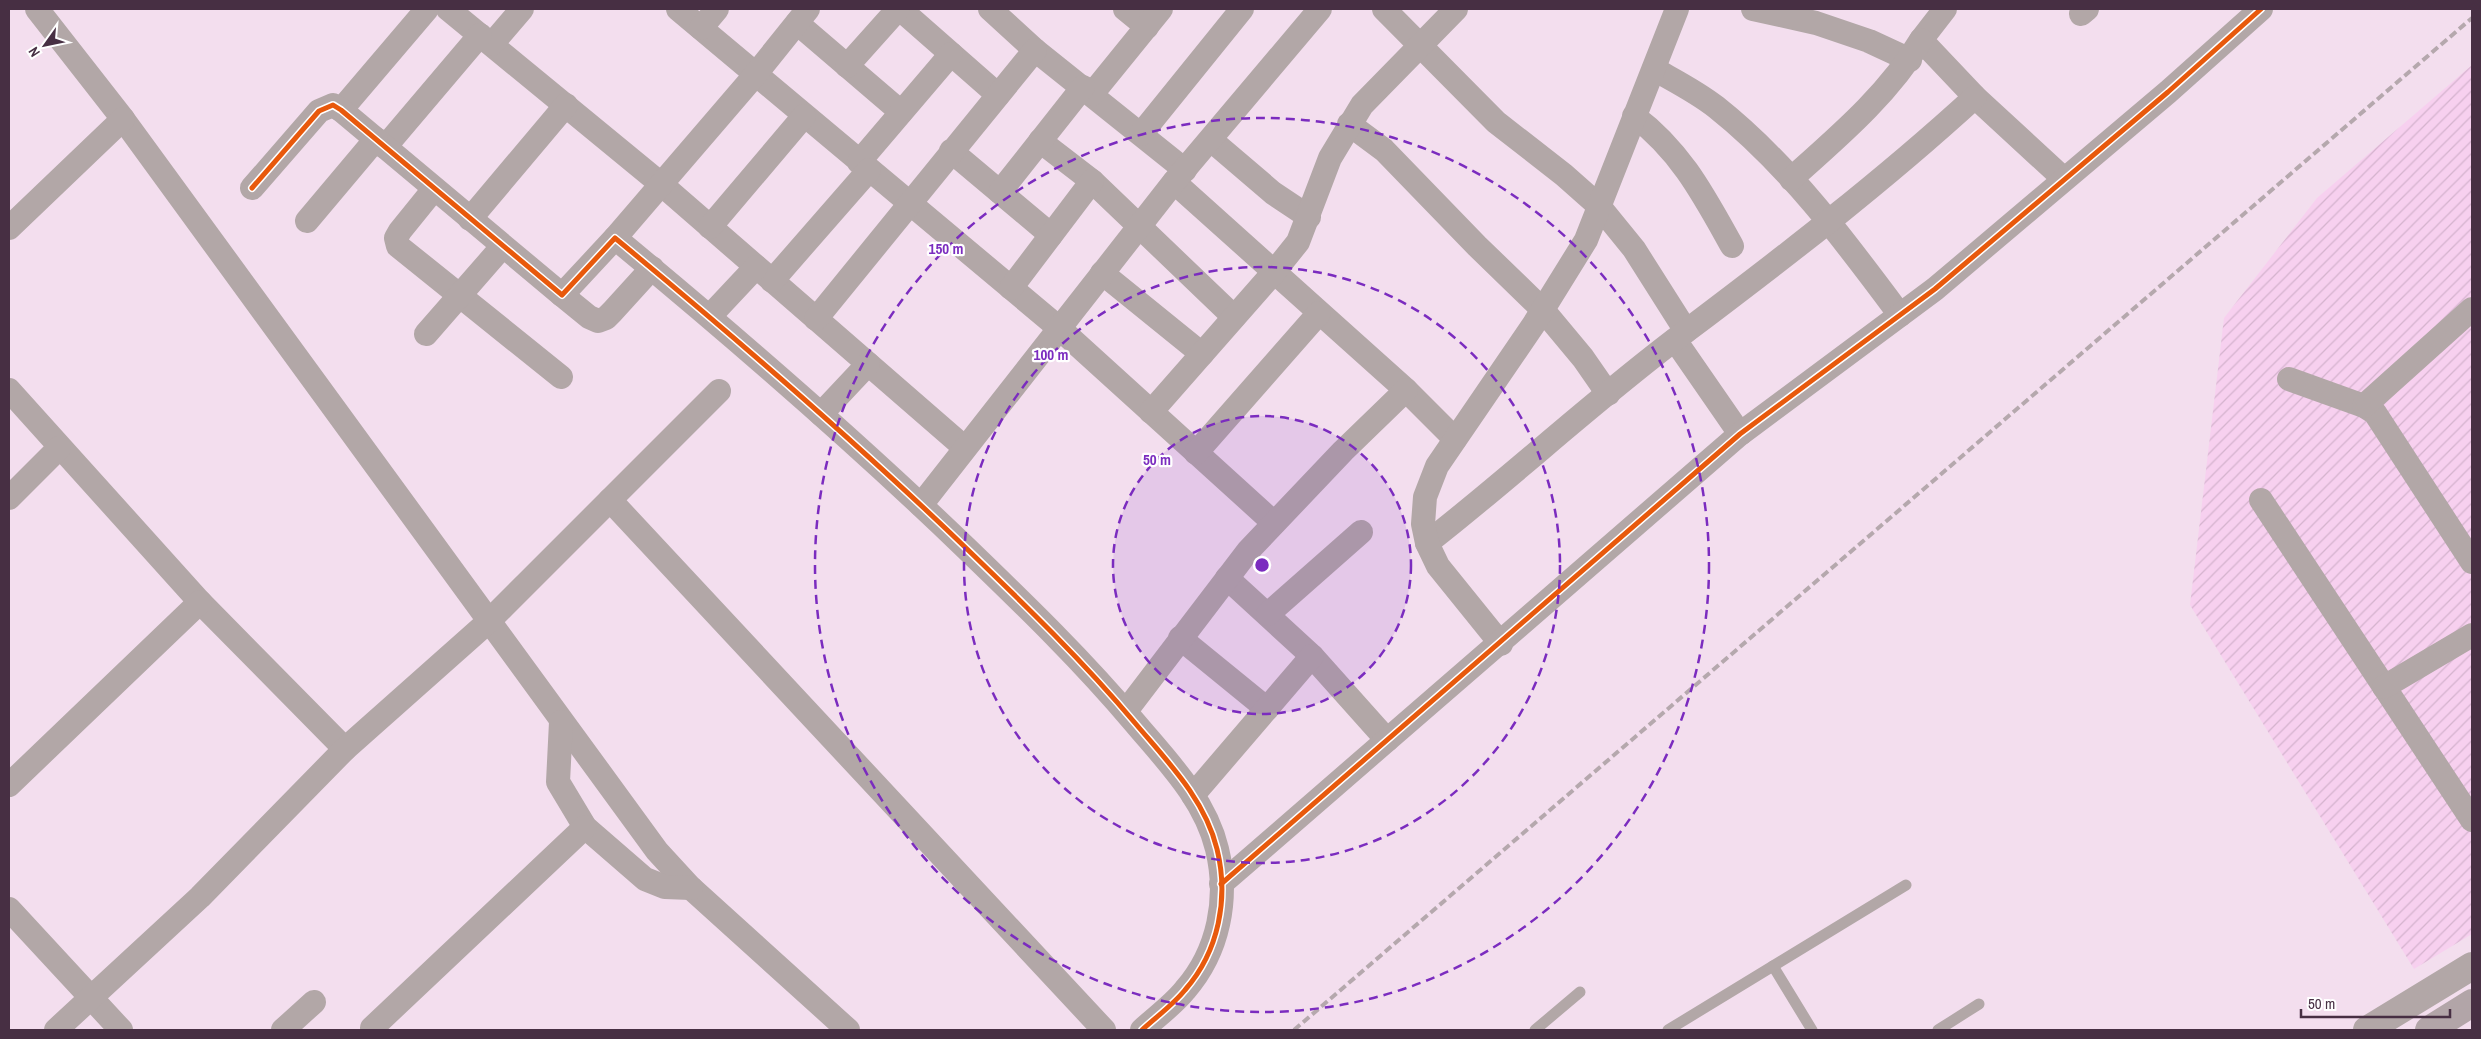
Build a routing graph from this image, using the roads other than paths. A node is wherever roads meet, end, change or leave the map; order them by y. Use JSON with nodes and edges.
{"nodes":[{"id":1,"x":427,"y":9,"type":"edge"},
{"id":2,"x":448,"y":9,"type":"edge"},
{"id":3,"x":522,"y":9,"type":"edge"},
{"id":4,"x":678,"y":9,"type":"edge"},
{"id":5,"x":717,"y":9,"type":"edge"},
{"id":6,"x":899,"y":9,"type":"edge"},
{"id":7,"x":990,"y":9,"type":"edge"},
{"id":8,"x":1125,"y":9,"type":"edge"},
{"id":9,"x":1161,"y":9,"type":"edge"},
{"id":10,"x":1242,"y":9,"type":"edge"},
{"id":11,"x":1320,"y":9,"type":"edge"},
{"id":12,"x":1384,"y":9,"type":"edge"},
{"id":13,"x":1456,"y":9,"type":"edge"},
{"id":14,"x":1676,"y":9,"type":"edge"},
{"id":15,"x":1753,"y":9,"type":"edge"},
{"id":16,"x":1945,"y":9,"type":"edge"},
{"id":17,"x":2261,"y":9,"type":"edge"},
{"id":18,"x":45,"y":12,"type":"edge"},
{"id":19,"x":1790,"y":13,"type":"edge"},
{"id":20,"x":803,"y":16,"type":"edge"},
{"id":21,"x":1146,"y":27,"type":"junction"},
{"id":22,"x":701,"y":28,"type":"junction"},
{"id":23,"x":486,"y":39,"type":"junction"},
{"id":24,"x":1421,"y":46,"type":"junction"},
{"id":25,"x":1035,"y":50,"type":"junction"},
{"id":26,"x":1916,"y":50,"type":"junction"},
{"id":27,"x":951,"y":54,"type":"junction"},
{"id":28,"x":847,"y":66,"type":"junction"},
{"id":29,"x":1654,"y":69,"type":"junction"},
{"id":30,"x":755,"y":75,"type":"junction"},
{"id":31,"x":1088,"y":91,"type":"junction"},
{"id":32,"x":998,"y":95,"type":"junction"},
{"id":33,"x":1974,"y":97,"type":"junction"},
{"id":34,"x":566,"y":106,"type":"junction"},
{"id":35,"x":341,"y":110,"type":"junction"},
{"id":36,"x":901,"y":112,"type":"junction"},
{"id":37,"x":804,"y":116,"type":"junction"},
{"id":38,"x":1634,"y":116,"type":"junction"},
{"id":39,"x":123,"y":119,"type":"junction"},
{"id":40,"x":1349,"y":124,"type":"junction"},
{"id":41,"x":1141,"y":134,"type":"junction"},
{"id":42,"x":1211,"y":140,"type":"junction"},
{"id":43,"x":1040,"y":141,"type":"junction"},
{"id":44,"x":381,"y":143,"type":"junction"},
{"id":45,"x":951,"y":151,"type":"junction"},
{"id":46,"x":864,"y":166,"type":"junction"},
{"id":47,"x":1180,"y":176,"type":"junction"},
{"id":48,"x":1791,"y":179,"type":"junction"},
{"id":49,"x":2064,"y":179,"type":"junction"},
{"id":50,"x":1092,"y":181,"type":"junction"},
{"id":51,"x":661,"y":184,"type":"junction"},
{"id":52,"x":252,"y":188,"type":"dead end"},
{"id":53,"x":434,"y":189,"type":"junction"},
{"id":54,"x":1000,"y":192,"type":"junction"},
{"id":55,"x":909,"y":203,"type":"junction"},
{"id":56,"x":1599,"y":206,"type":"junction"},
{"id":57,"x":1309,"y":217,"type":"junction"},
{"id":58,"x":470,"y":219,"type":"junction"},
{"id":59,"x":306,"y":221,"type":"dead end"},
{"id":60,"x":1829,"y":223,"type":"junction"},
{"id":61,"x":1139,"y":226,"type":"junction"},
{"id":62,"x":710,"y":227,"type":"junction"},
{"id":63,"x":9,"y":228,"type":"edge"},
{"id":64,"x":1051,"y":235,"type":"junction"},
{"id":65,"x":616,"y":238,"type":"junction"},
{"id":66,"x":1732,"y":246,"type":"dead end"},
{"id":67,"x":502,"y":247,"type":"junction"},
{"id":68,"x":652,"y":268,"type":"junction"},
{"id":69,"x":1274,"y":272,"type":"junction"},
{"id":70,"x":1102,"y":273,"type":"junction"},
{"id":71,"x":764,"y":274,"type":"junction"},
{"id":72,"x":1011,"y":288,"type":"junction"},
{"id":73,"x":460,"y":295,"type":"junction"},
{"id":74,"x":562,"y":295,"type":"junction"},
{"id":75,"x":2472,"y":309,"type":"edge"},
{"id":76,"x":1543,"y":310,"type":"junction"},
{"id":77,"x":1319,"y":313,"type":"junction"},
{"id":78,"x":1900,"y":315,"type":"junction"},
{"id":79,"x":710,"y":316,"type":"junction"},
{"id":80,"x":1234,"y":317,"type":"junction"},
{"id":81,"x":816,"y":319,"type":"junction"},
{"id":82,"x":1059,"y":328,"type":"junction"},
{"id":83,"x":426,"y":334,"type":"dead end"},
{"id":84,"x":1681,"y":336,"type":"junction"},
{"id":85,"x":1202,"y":354,"type":"junction"},
{"id":86,"x":868,"y":364,"type":"junction"},
{"id":87,"x":561,"y":377,"type":"dead end"},
{"id":88,"x":2289,"y":379,"type":"dead end"},
{"id":89,"x":9,"y":390,"type":"edge"},
{"id":90,"x":1406,"y":390,"type":"junction"},
{"id":91,"x":718,"y":391,"type":"dead end"},
{"id":92,"x":1608,"y":394,"type":"junction"},
{"id":93,"x":2364,"y":406,"type":"junction"},
{"id":94,"x":1151,"y":412,"type":"junction"},
{"id":95,"x":821,"y":414,"type":"junction"},
{"id":96,"x":1740,"y":434,"type":"junction"},
{"id":97,"x":1455,"y":439,"type":"junction"},
{"id":98,"x":59,"y":448,"type":"junction"},
{"id":99,"x":965,"y":448,"type":"junction"},
{"id":100,"x":1196,"y":453,"type":"junction"},
{"id":101,"x":9,"y":498,"type":"edge"},
{"id":102,"x":610,"y":500,"type":"junction"},
{"id":103,"x":2261,"y":500,"type":"dead end"},
{"id":104,"x":921,"y":505,"type":"junction"},
{"id":105,"x":1274,"y":523,"type":"junction"},
{"id":106,"x":1361,"y":532,"type":"dead end"},
{"id":107,"x":1427,"y":543,"type":"junction"},
{"id":108,"x":2472,"y":562,"type":"edge"},
{"id":109,"x":1227,"y":578,"type":"junction"},
{"id":110,"x":200,"y":602,"type":"junction"},
{"id":111,"x":1268,"y":614,"type":"junction"},
{"id":112,"x":488,"y":622,"type":"junction"},
{"id":113,"x":2472,"y":635,"type":"edge"},
{"id":114,"x":1180,"y":638,"type":"junction"},
{"id":115,"x":1501,"y":644,"type":"junction"},
{"id":116,"x":1312,"y":656,"type":"junction"},
{"id":117,"x":2384,"y":687,"type":"junction"},
{"id":118,"x":1267,"y":709,"type":"junction"},
{"id":119,"x":1126,"y":711,"type":"junction"},
{"id":120,"x":561,"y":722,"type":"junction"},
{"id":121,"x":1387,"y":740,"type":"junction"},
{"id":122,"x":345,"y":749,"type":"junction"},
{"id":123,"x":9,"y":785,"type":"edge"},
{"id":124,"x":1193,"y":795,"type":"junction"},
{"id":125,"x":2472,"y":820,"type":"edge"},
{"id":126,"x":585,"y":827,"type":"junction"},
{"id":127,"x":1221,"y":884,"type":"junction"},
{"id":128,"x":1906,"y":886,"type":"dead end"},
{"id":129,"x":691,"y":888,"type":"junction"},
{"id":130,"x":9,"y":909,"type":"edge"},
{"id":131,"x":1774,"y":966,"type":"junction"},
{"id":132,"x":2472,"y":966,"type":"edge"},
{"id":133,"x":1580,"y":992,"type":"dead end"},
{"id":134,"x":91,"y":998,"type":"junction"},
{"id":135,"x":314,"y":1002,"type":"dead end"},
{"id":136,"x":2472,"y":1003,"type":"edge"},
{"id":137,"x":1980,"y":1004,"type":"dead end"},
{"id":138,"x":372,"y":1028,"type":"dead end"},
{"id":139,"x":56,"y":1030,"type":"edge"},
{"id":140,"x":121,"y":1030,"type":"edge"},
{"id":141,"x":283,"y":1030,"type":"edge"},
{"id":142,"x":848,"y":1030,"type":"edge"},
{"id":143,"x":1104,"y":1030,"type":"edge"},
{"id":144,"x":1142,"y":1030,"type":"edge"},
{"id":145,"x":1535,"y":1030,"type":"edge"},
{"id":146,"x":1668,"y":1030,"type":"edge"},
{"id":147,"x":1812,"y":1030,"type":"edge"},
{"id":148,"x":1938,"y":1030,"type":"edge"},
{"id":149,"x":2367,"y":1030,"type":"edge"},
{"id":150,"x":2429,"y":1030,"type":"edge"}],
"edges":[{"from":1,"to":35,"type":"street"},
{"from":2,"to":23,"type":"street"},
{"from":3,"to":23,"type":"street"},
{"from":4,"to":22,"type":"street"},
{"from":5,"to":22,"type":"street"},
{"from":6,"to":27,"type":"street"},
{"from":6,"to":28,"type":"street"},
{"from":7,"to":25,"type":"street"},
{"from":8,"to":21,"type":"street"},
{"from":9,"to":21,"type":"street"},
{"from":10,"to":41,"type":"street"},
{"from":11,"to":42,"type":"street"},
{"from":12,"to":24,"type":"street"},
{"from":13,"to":24,"type":"street"},
{"from":14,"to":29,"type":"street"},
{"from":15,"to":19,"type":"street"},
{"from":16,"to":26,"type":"street"},
{"from":17,"to":49,"type":"street"},
{"from":18,"to":39,"type":"street"},
{"from":19,"to":26,"type":"street"},
{"from":20,"to":28,"type":"street"},
{"from":20,"to":30,"type":"street"},
{"from":21,"to":31,"type":"street"},
{"from":22,"to":30,"type":"street"},
{"from":23,"to":34,"type":"street"},
{"from":23,"to":44,"type":"street"},
{"from":24,"to":40,"type":"street"},
{"from":24,"to":56,"type":"street"},
{"from":25,"to":31,"type":"street"},
{"from":25,"to":32,"type":"street"},
{"from":26,"to":33,"type":"street"},
{"from":26,"to":48,"type":"street"},
{"from":27,"to":32,"type":"street"},
{"from":27,"to":36,"type":"street"},
{"from":28,"to":36,"type":"street"},
{"from":29,"to":38,"type":"street"},
{"from":29,"to":48,"type":"street"},
{"from":30,"to":37,"type":"street"},
{"from":30,"to":51,"type":"street"},
{"from":31,"to":41,"type":"street"},
{"from":31,"to":43,"type":"street"},
{"from":32,"to":45,"type":"street"},
{"from":33,"to":49,"type":"street"},
{"from":33,"to":60,"type":"street"},
{"from":34,"to":51,"type":"street"},
{"from":34,"to":58,"type":"street"},
{"from":35,"to":44,"type":"street"},
{"from":35,"to":52,"type":"street"},
{"from":36,"to":46,"type":"street"},
{"from":37,"to":46,"type":"street"},
{"from":37,"to":62,"type":"street"},
{"from":38,"to":56,"type":"street"},
{"from":38,"to":66,"type":"street"},
{"from":39,"to":63,"type":"street"},
{"from":39,"to":112,"type":"street"},
{"from":40,"to":57,"type":"street"},
{"from":40,"to":76,"type":"street"},
{"from":41,"to":47,"type":"street"},
{"from":42,"to":47,"type":"street"},
{"from":42,"to":57,"type":"street"},
{"from":43,"to":50,"type":"street"},
{"from":43,"to":54,"type":"street"},
{"from":44,"to":53,"type":"street"},
{"from":44,"to":59,"type":"street"},
{"from":45,"to":54,"type":"street"},
{"from":45,"to":55,"type":"street"},
{"from":46,"to":55,"type":"street"},
{"from":46,"to":71,"type":"street"},
{"from":47,"to":61,"type":"street"},
{"from":47,"to":69,"type":"street"},
{"from":48,"to":60,"type":"street"},
{"from":49,"to":78,"type":"street"},
{"from":50,"to":61,"type":"street"},
{"from":50,"to":64,"type":"street"},
{"from":51,"to":62,"type":"street"},
{"from":51,"to":65,"type":"street"},
{"from":53,"to":58,"type":"street"},
{"from":53,"to":73,"type":"street"},
{"from":54,"to":64,"type":"street"},
{"from":55,"to":72,"type":"street"},
{"from":55,"to":81,"type":"street"},
{"from":56,"to":76,"type":"street"},
{"from":56,"to":84,"type":"street"},
{"from":57,"to":69,"type":"street"},
{"from":58,"to":67,"type":"street"},
{"from":60,"to":78,"type":"street"},
{"from":60,"to":84,"type":"street"},
{"from":61,"to":70,"type":"street"},
{"from":61,"to":80,"type":"street"},
{"from":62,"to":71,"type":"street"},
{"from":64,"to":72,"type":"street"},
{"from":65,"to":68,"type":"street"},
{"from":65,"to":74,"type":"street"},
{"from":67,"to":73,"type":"street"},
{"from":67,"to":74,"type":"street"},
{"from":68,"to":74,"type":"street"},
{"from":68,"to":79,"type":"street"},
{"from":69,"to":77,"type":"street"},
{"from":69,"to":80,"type":"street"},
{"from":70,"to":82,"type":"street"},
{"from":70,"to":85,"type":"street"},
{"from":71,"to":79,"type":"street"},
{"from":71,"to":81,"type":"street"},
{"from":72,"to":82,"type":"street"},
{"from":73,"to":83,"type":"street"},
{"from":73,"to":87,"type":"street"},
{"from":75,"to":93,"type":"street"},
{"from":76,"to":92,"type":"street"},
{"from":76,"to":97,"type":"street"},
{"from":77,"to":90,"type":"street"},
{"from":77,"to":100,"type":"street"},
{"from":78,"to":96,"type":"street"},
{"from":79,"to":95,"type":"street"},
{"from":80,"to":85,"type":"street"},
{"from":81,"to":86,"type":"street"},
{"from":82,"to":94,"type":"street"},
{"from":82,"to":99,"type":"street"},
{"from":84,"to":92,"type":"street"},
{"from":84,"to":96,"type":"street"},
{"from":85,"to":94,"type":"street"},
{"from":86,"to":95,"type":"street"},
{"from":86,"to":99,"type":"street"},
{"from":88,"to":93,"type":"street"},
{"from":89,"to":98,"type":"street"},
{"from":90,"to":97,"type":"street"},
{"from":90,"to":105,"type":"street"},
{"from":91,"to":102,"type":"street"},
{"from":92,"to":107,"type":"street"},
{"from":93,"to":108,"type":"street"},
{"from":94,"to":100,"type":"street"},
{"from":95,"to":104,"type":"street"},
{"from":96,"to":115,"type":"street"},
{"from":97,"to":107,"type":"street"},
{"from":98,"to":101,"type":"street"},
{"from":98,"to":110,"type":"street"},
{"from":99,"to":104,"type":"street"},
{"from":100,"to":105,"type":"street"},
{"from":102,"to":112,"type":"street"},
{"from":102,"to":143,"type":"street"},
{"from":103,"to":117,"type":"street"},
{"from":104,"to":119,"type":"street"},
{"from":105,"to":109,"type":"street"},
{"from":106,"to":111,"type":"street"},
{"from":107,"to":115,"type":"street"},
{"from":109,"to":111,"type":"street"},
{"from":109,"to":114,"type":"street"},
{"from":110,"to":122,"type":"street"},
{"from":110,"to":123,"type":"street"},
{"from":111,"to":116,"type":"street"},
{"from":112,"to":120,"type":"street"},
{"from":112,"to":122,"type":"street"},
{"from":113,"to":117,"type":"street"},
{"from":114,"to":118,"type":"street"},
{"from":114,"to":119,"type":"street"},
{"from":115,"to":121,"type":"street"},
{"from":116,"to":118,"type":"street"},
{"from":116,"to":121,"type":"street"},
{"from":117,"to":125,"type":"street"},
{"from":118,"to":124,"type":"street"},
{"from":119,"to":124,"type":"street"},
{"from":120,"to":126,"type":"street"},
{"from":120,"to":129,"type":"street"},
{"from":121,"to":127,"type":"street"},
{"from":122,"to":134,"type":"street"},
{"from":124,"to":127,"type":"street"},
{"from":126,"to":129,"type":"street"},
{"from":126,"to":138,"type":"street"},
{"from":127,"to":144,"type":"street"},
{"from":128,"to":131,"type":"lane"},
{"from":129,"to":142,"type":"street"},
{"from":130,"to":134,"type":"street"},
{"from":131,"to":146,"type":"lane"},
{"from":131,"to":147,"type":"lane"},
{"from":132,"to":149,"type":"street"},
{"from":133,"to":145,"type":"lane"},
{"from":134,"to":139,"type":"street"},
{"from":134,"to":140,"type":"street"},
{"from":135,"to":141,"type":"street"},
{"from":136,"to":150,"type":"highway"},
{"from":137,"to":148,"type":"lane"}]}
